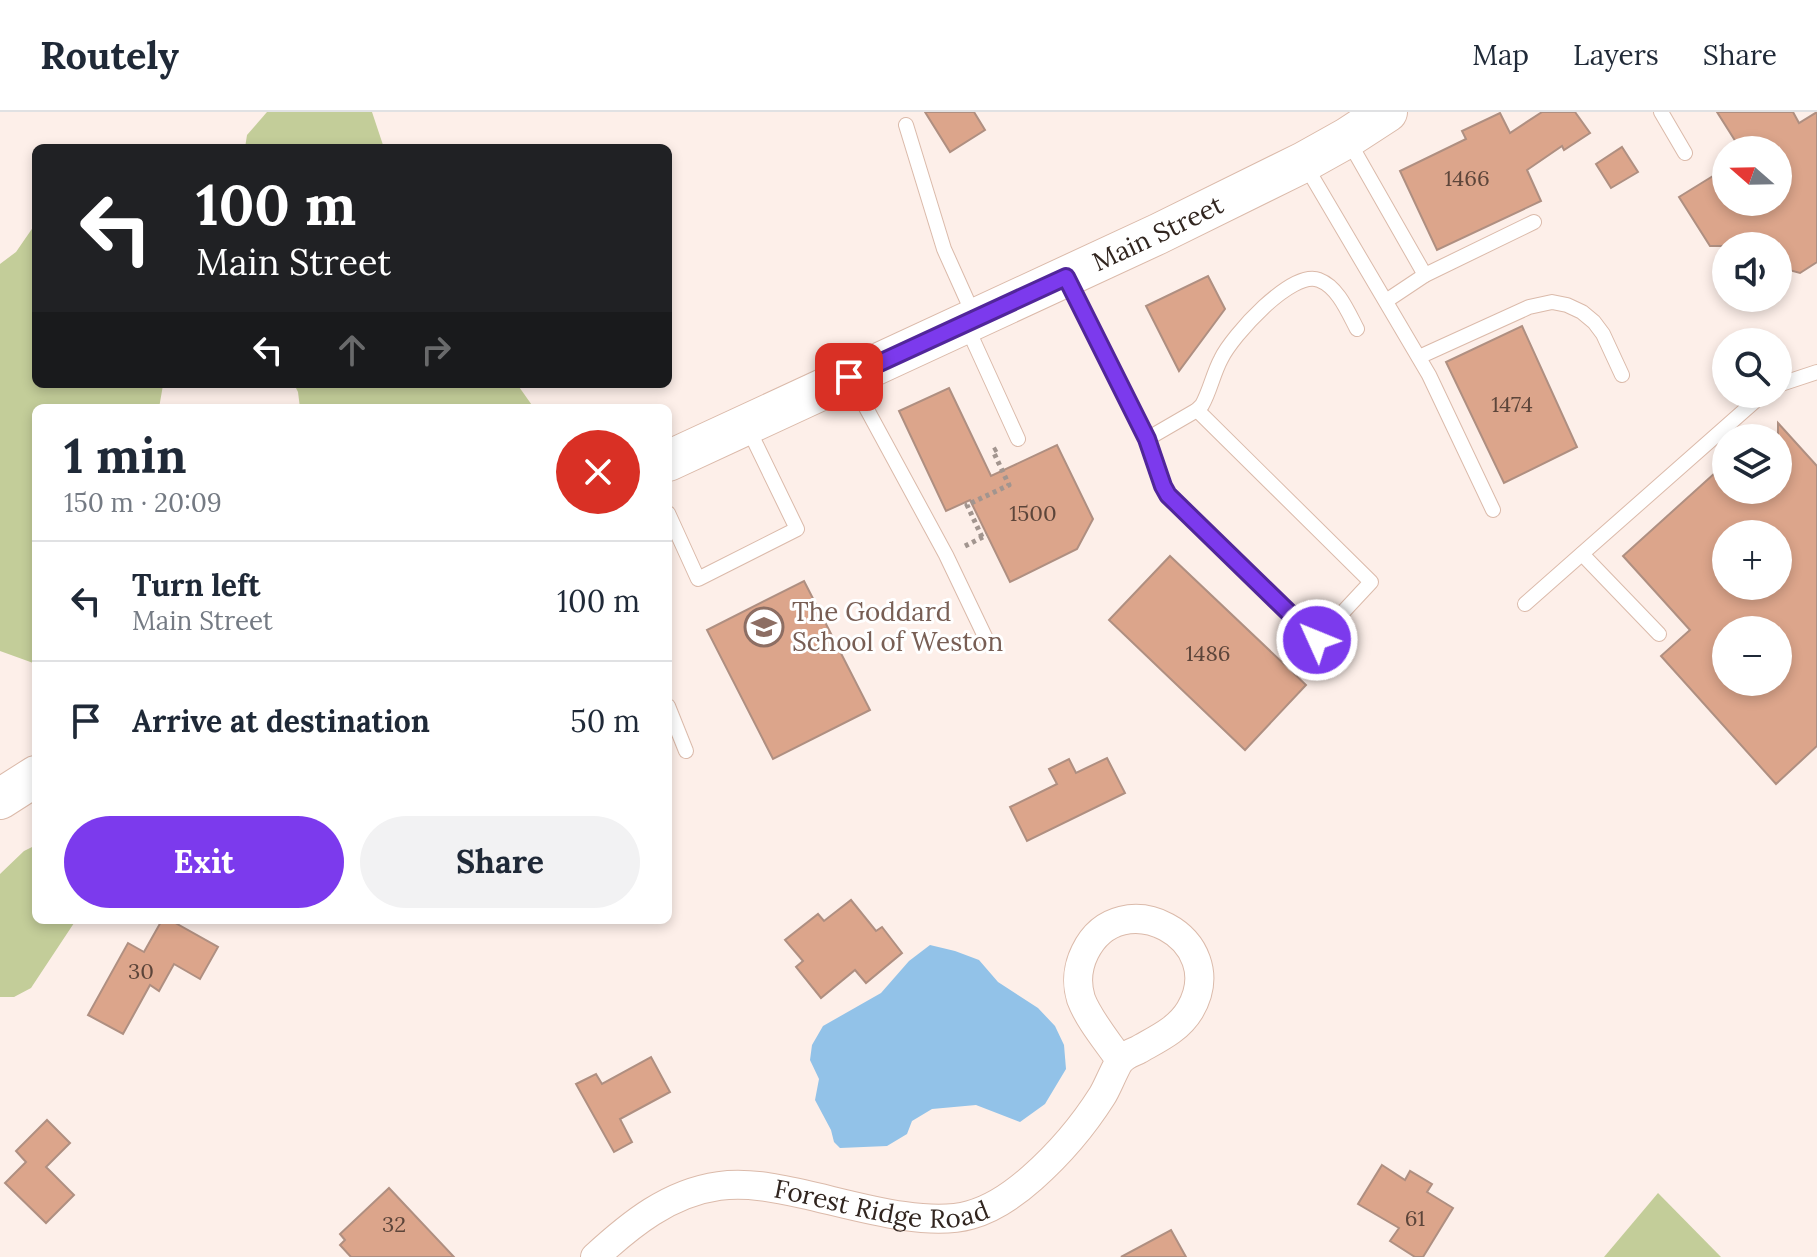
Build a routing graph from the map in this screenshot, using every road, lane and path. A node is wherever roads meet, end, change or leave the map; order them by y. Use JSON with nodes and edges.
{"nodes":[{"id":1,"x":1387,"y":112,"type":"edge"},
{"id":2,"x":1661,"y":112,"type":"edge"},
{"id":3,"x":906,"y":125,"type":"dead end"},
{"id":4,"x":1347,"y":138,"type":"junction"},
{"id":5,"x":1685,"y":153,"type":"dead end"},
{"id":6,"x":1304,"y":162,"type":"junction"},
{"id":7,"x":1534,"y":222,"type":"dead end"},
{"id":8,"x":1425,"y":275,"type":"junction"},
{"id":9,"x":1066,"y":277,"type":"junction"},
{"id":10,"x":1386,"y":301,"type":"junction"},
{"id":11,"x":970,"y":321,"type":"junction"},
{"id":12,"x":1357,"y":329,"type":"dead end"},
{"id":13,"x":1419,"y":357,"type":"junction"},
{"id":14,"x":1817,"y":372,"type":"edge"},
{"id":15,"x":1622,"y":375,"type":"dead end"},
{"id":16,"x":849,"y":377,"type":"junction"},
{"id":17,"x":1792,"y":380,"type":"edge"},
{"id":18,"x":1747,"y":408,"type":"edge"},
{"id":19,"x":1197,"y":410,"type":"junction"},
{"id":20,"x":746,"y":424,"type":"junction"},
{"id":21,"x":1018,"y":439,"type":"joint"},
{"id":22,"x":1147,"y":439,"type":"junction"},
{"id":23,"x":672,"y":459,"type":"edge"},
{"id":24,"x":1493,"y":510,"type":"dead end"},
{"id":25,"x":672,"y":522,"type":"edge"},
{"id":26,"x":982,"y":537,"type":"dead end"},
{"id":27,"x":1582,"y":554,"type":"junction"},
{"id":28,"x":1525,"y":604,"type":"dead end"},
{"id":29,"x":1659,"y":634,"type":"dead end"},
{"id":30,"x":989,"y":645,"type":"dead end"},
{"id":31,"x":672,"y":716,"type":"edge"},
{"id":32,"x":686,"y":751,"type":"dead end"},
{"id":33,"x":32,"y":779,"type":"edge"},
{"id":34,"x":0,"y":799,"type":"edge"},
{"id":35,"x":1120,"y":1060,"type":"junction"},
{"id":36,"x":595,"y":1257,"type":"edge"}],
"edges":[{"from":1,"to":4,"type":"main road","name":"Main Street"},
{"from":2,"to":5,"type":"lane"},
{"from":3,"to":11,"type":"lane"},
{"from":4,"to":6,"type":"main road","name":"Main Street"},
{"from":4,"to":8,"type":"lane"},
{"from":6,"to":9,"type":"main road","name":"Main Street"},
{"from":6,"to":10,"type":"lane"},
{"from":7,"to":8,"type":"lane"},
{"from":8,"to":10,"type":"lane"},
{"from":9,"to":11,"type":"main road","name":"Main Street"},
{"from":9,"to":22,"type":"lane"},
{"from":10,"to":13,"type":"lane"},
{"from":11,"to":16,"type":"main road","name":"Main Street"},
{"from":11,"to":21,"type":"lane"},
{"from":12,"to":19,"type":"lane"},
{"from":13,"to":15,"type":"lane"},
{"from":13,"to":24,"type":"lane"},
{"from":14,"to":17,"type":"lane"},
{"from":16,"to":20,"type":"main road","name":"Main Street"},
{"from":16,"to":30,"type":"lane"},
{"from":18,"to":27,"type":"lane"},
{"from":19,"to":22,"type":"lane"},
{"from":19,"to":22,"type":"lane"},
{"from":20,"to":23,"type":"main road","name":"Main Street"},
{"from":20,"to":25,"type":"lane"},
{"from":21,"to":26,"type":"path"},
{"from":27,"to":28,"type":"lane"},
{"from":27,"to":29,"type":"lane"},
{"from":31,"to":32,"type":"lane"},
{"from":33,"to":34,"type":"main road"},
{"from":35,"to":35,"type":"street"},
{"from":35,"to":36,"type":"street","name":"Forest Ridge Road"}]}
